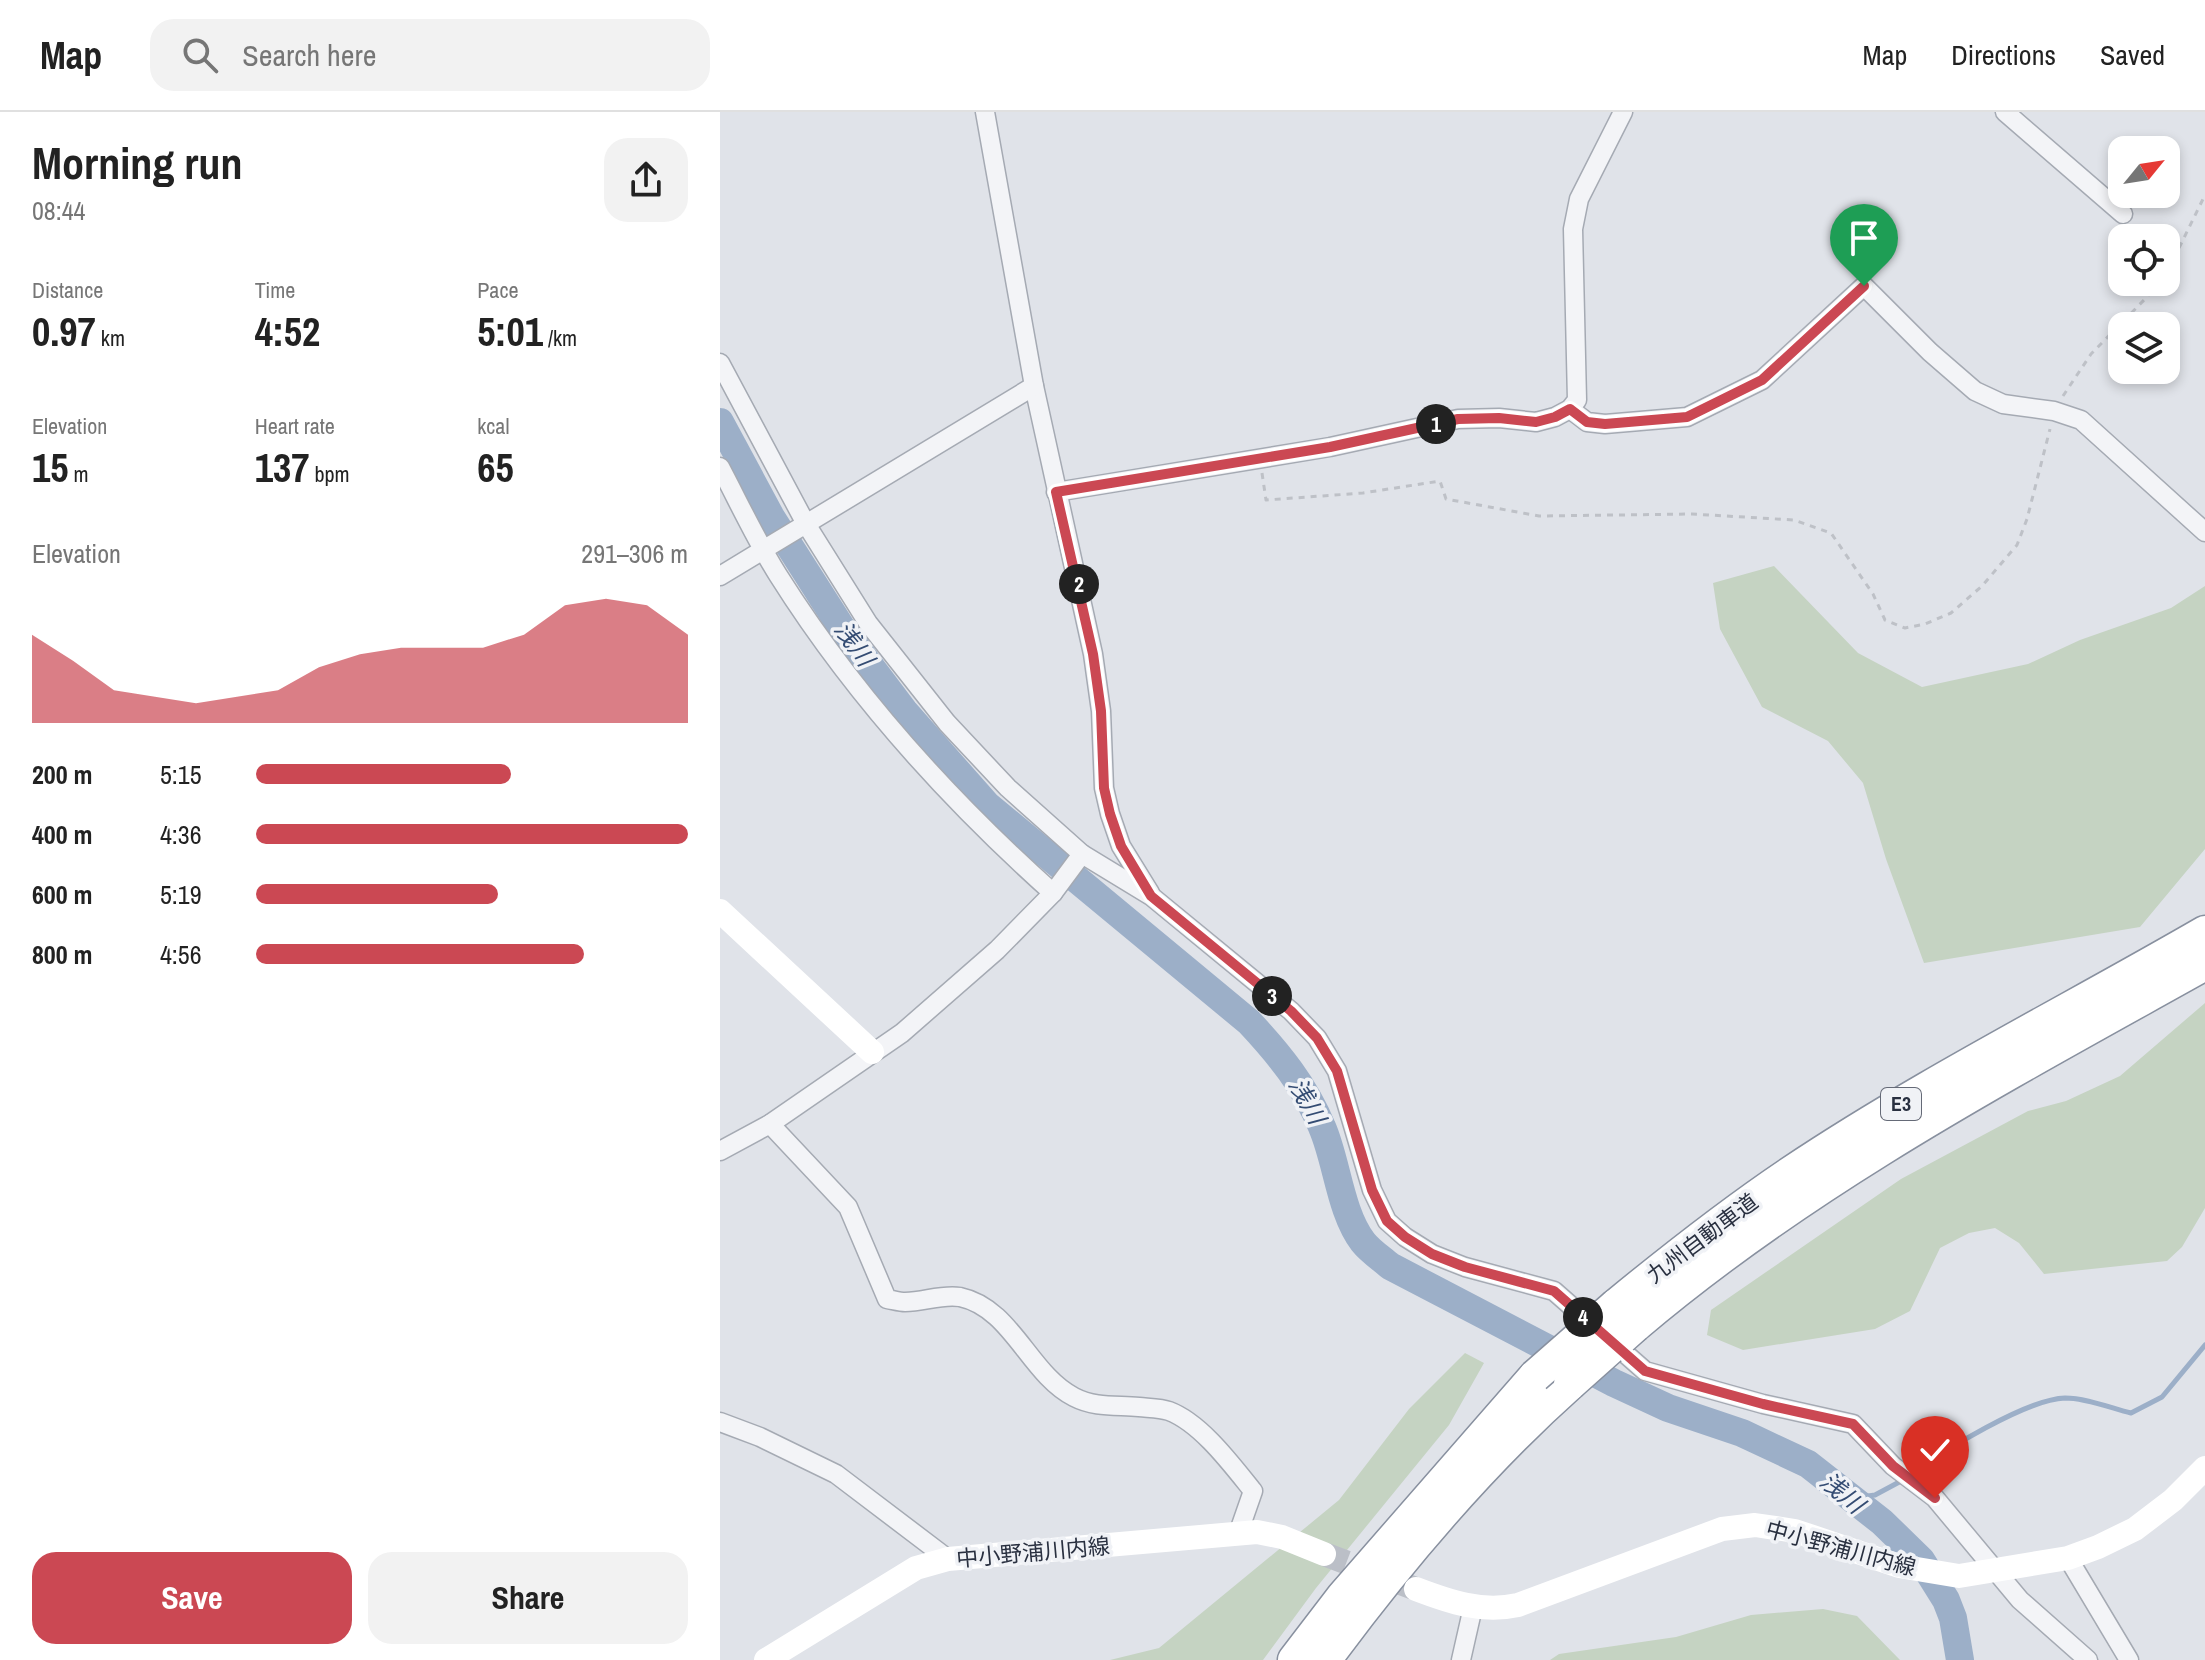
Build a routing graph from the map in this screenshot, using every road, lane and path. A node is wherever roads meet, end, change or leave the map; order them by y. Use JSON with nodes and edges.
{"nodes":[{"id":1,"x":985,"y":112,"type":"edge"},
{"id":2,"x":1623,"y":112,"type":"edge"},
{"id":3,"x":2005,"y":112,"type":"edge"},
{"id":4,"x":2205,"y":195,"type":"edge"},
{"id":5,"x":2123,"y":214,"type":"dead end"},
{"id":6,"x":2180,"y":246,"type":"edge"},
{"id":7,"x":2148,"y":296,"type":"edge"},
{"id":8,"x":720,"y":363,"type":"edge"},
{"id":9,"x":1034,"y":386,"type":"junction"},
{"id":10,"x":1570,"y":409,"type":"junction"},
{"id":11,"x":2054,"y":411,"type":"junction"},
{"id":12,"x":1259,"y":457,"type":"junction"},
{"id":13,"x":720,"y":467,"type":"edge"},
{"id":14,"x":1056,"y":492,"type":"junction"},
{"id":15,"x":802,"y":527,"type":"junction"},
{"id":16,"x":2205,"y":532,"type":"edge"},
{"id":17,"x":766,"y":548,"type":"junction"},
{"id":18,"x":720,"y":576,"type":"edge"},
{"id":19,"x":1080,"y":858,"type":"junction"},
{"id":20,"x":1056,"y":890,"type":"junction"},
{"id":21,"x":1151,"y":896,"type":"junction"},
{"id":22,"x":720,"y":911,"type":"edge"},
{"id":23,"x":2205,"y":932,"type":"edge"},
{"id":24,"x":2205,"y":964,"type":"edge"},
{"id":25,"x":872,"y":1052,"type":"junction"},
{"id":26,"x":770,"y":1124,"type":"junction"},
{"id":27,"x":720,"y":1151,"type":"edge"},
{"id":28,"x":1626,"y":1316,"type":"junction"},
{"id":29,"x":720,"y":1422,"type":"edge"},
{"id":30,"x":2205,"y":1468,"type":"edge"},
{"id":31,"x":1238,"y":1534,"type":"junction"},
{"id":32,"x":1324,"y":1554,"type":"tunnel mouth"},
{"id":33,"x":2068,"y":1558,"type":"junction"},
{"id":34,"x":948,"y":1559,"type":"junction"},
{"id":35,"x":1994,"y":1571,"type":"junction"},
{"id":36,"x":1416,"y":1589,"type":"tunnel mouth"},
{"id":37,"x":1473,"y":1607,"type":"junction"},
{"id":38,"x":766,"y":1660,"type":"edge"},
{"id":39,"x":1294,"y":1660,"type":"edge"},
{"id":40,"x":1325,"y":1660,"type":"edge"},
{"id":41,"x":1461,"y":1660,"type":"edge"},
{"id":42,"x":2088,"y":1660,"type":"edge"},
{"id":43,"x":2129,"y":1660,"type":"edge"}],
"edges":[{"from":1,"to":9,"type":"street"},
{"from":2,"to":10,"type":"street"},
{"from":3,"to":5,"type":"street"},
{"from":4,"to":6,"type":"path"},
{"from":7,"to":11,"type":"path"},
{"from":8,"to":15,"type":"street"},
{"from":9,"to":14,"type":"street"},
{"from":9,"to":15,"type":"street"},
{"from":10,"to":11,"type":"street"},
{"from":10,"to":12,"type":"street"},
{"from":11,"to":12,"type":"path"},
{"from":11,"to":16,"type":"street"},
{"from":12,"to":14,"type":"street"},
{"from":13,"to":17,"type":"street"},
{"from":14,"to":21,"type":"street"},
{"from":15,"to":17,"type":"street"},
{"from":15,"to":19,"type":"street"},
{"from":17,"to":18,"type":"street"},
{"from":17,"to":20,"type":"street"},
{"from":19,"to":20,"type":"street"},
{"from":19,"to":21,"type":"street"},
{"from":20,"to":25,"type":"street"},
{"from":21,"to":35,"type":"street"},
{"from":22,"to":25,"type":"main road"},
{"from":23,"to":28,"type":"highway","name":"九州自動車道","number":"E3"},
{"from":24,"to":28,"type":"highway","name":"九州自動車道","number":"E3"},
{"from":25,"to":26,"type":"street"},
{"from":26,"to":27,"type":"street"},
{"from":26,"to":31,"type":"street"},
{"from":28,"to":39,"type":"highway","name":"九州自動車道","number":"E3","bridge":true},
{"from":28,"to":40,"type":"highway","name":"九州自動車道","number":"E3","bridge":true},
{"from":29,"to":34,"type":"street"},
{"from":30,"to":33,"type":"main road","name":"中小野浦川内線"},
{"from":31,"to":32,"type":"main road","name":"中小野浦川内線"},
{"from":31,"to":34,"type":"main road","name":"中小野浦川内線"},
{"from":33,"to":35,"type":"main road","name":"中小野浦川内線"},
{"from":33,"to":43,"type":"street"},
{"from":34,"to":38,"type":"main road","name":"中小野浦川内線"},
{"from":35,"to":37,"type":"main road","name":"中小野浦川内線"},
{"from":35,"to":42,"type":"street"},
{"from":36,"to":37,"type":"main road","name":"中小野浦川内線"},
{"from":37,"to":41,"type":"street"}]}
